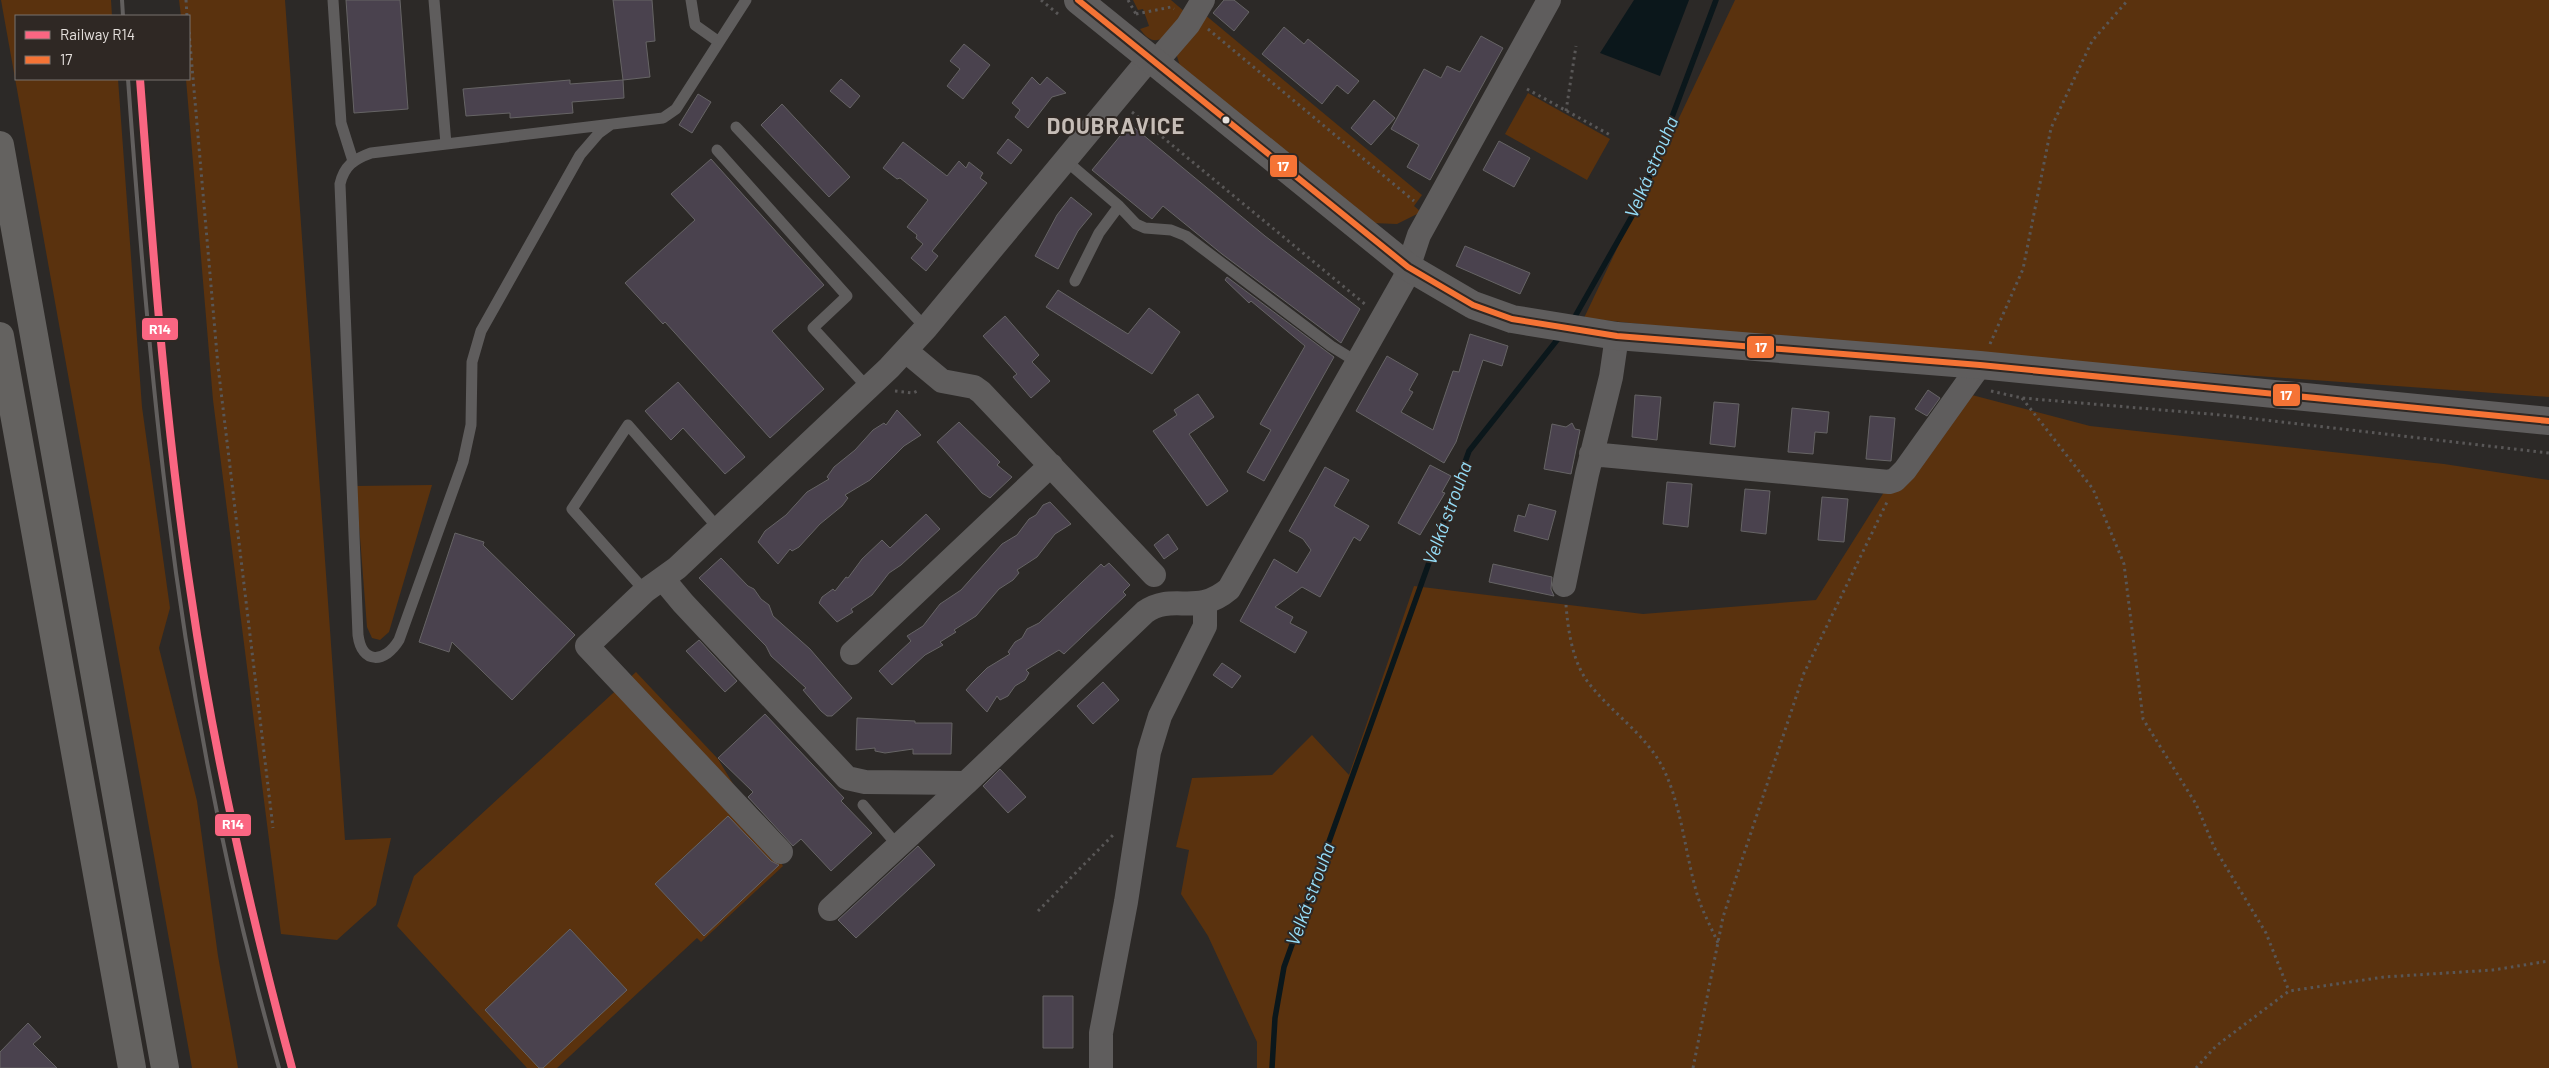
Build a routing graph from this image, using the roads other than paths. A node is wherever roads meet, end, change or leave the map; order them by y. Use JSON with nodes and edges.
{"nodes":[{"id":1,"x":333,"y":0,"type":"edge"},
{"id":2,"x":434,"y":0,"type":"edge"},
{"id":3,"x":691,"y":0,"type":"edge"},
{"id":4,"x":746,"y":0,"type":"edge"},
{"id":5,"x":1078,"y":0,"type":"edge"},
{"id":6,"x":1549,"y":0,"type":"edge"},
{"id":7,"x":1198,"y":8,"type":"edge"},
{"id":8,"x":719,"y":42,"type":"junction"},
{"id":9,"x":1153,"y":60,"type":"junction"},
{"id":10,"x":610,"y":125,"type":"junction"},
{"id":11,"x":736,"y":127,"type":"dead end"},
{"id":12,"x":446,"y":144,"type":"junction"},
{"id":13,"x":0,"y":145,"type":"edge"},
{"id":14,"x":717,"y":150,"type":"dead end"},
{"id":15,"x":1065,"y":160,"type":"junction"},
{"id":16,"x":353,"y":161,"type":"junction"},
{"id":17,"x":1119,"y":206,"type":"junction"},
{"id":18,"x":1408,"y":267,"type":"junction"},
{"id":19,"x":1075,"y":281,"type":"dead end"},
{"id":20,"x":926,"y":328,"type":"junction"},
{"id":21,"x":0,"y":336,"type":"edge"},
{"id":22,"x":1617,"y":336,"type":"junction"},
{"id":23,"x":906,"y":350,"type":"junction"},
{"id":24,"x":1357,"y":362,"type":"junction"},
{"id":25,"x":1975,"y":373,"type":"junction"},
{"id":26,"x":868,"y":388,"type":"junction"},
{"id":27,"x":2549,"y":421,"type":"edge"},
{"id":28,"x":1591,"y":454,"type":"junction"},
{"id":29,"x":1051,"y":465,"type":"junction"},
{"id":30,"x":719,"y":529,"type":"junction"},
{"id":31,"x":1154,"y":576,"type":"dead end"},
{"id":32,"x":654,"y":585,"type":"junction"},
{"id":33,"x":1564,"y":585,"type":"road end"},
{"id":34,"x":1205,"y":602,"type":"junction"},
{"id":35,"x":852,"y":653,"type":"dead end"},
{"id":36,"x":966,"y":783,"type":"junction"},
{"id":37,"x":863,"y":805,"type":"dead end"},
{"id":38,"x":898,"y":846,"type":"junction"},
{"id":39,"x":781,"y":852,"type":"dead end"},
{"id":40,"x":830,"y":909,"type":"dead end"},
{"id":41,"x":132,"y":1068,"type":"edge"},
{"id":42,"x":165,"y":1068,"type":"edge"},
{"id":43,"x":1101,"y":1068,"type":"edge"}],
"edges":[{"from":1,"to":16,"type":"lane"},
{"from":2,"to":12,"type":"lane"},
{"from":3,"to":8,"type":"lane"},
{"from":4,"to":8,"type":"lane"},
{"from":5,"to":9,"type":"street"},
{"from":6,"to":18,"type":"street"},
{"from":7,"to":9,"type":"street"},
{"from":8,"to":10,"type":"lane"},
{"from":9,"to":15,"type":"street"},
{"from":9,"to":18,"type":"street"},
{"from":10,"to":12,"type":"lane"},
{"from":10,"to":16,"type":"lane"},
{"from":11,"to":20,"type":"lane"},
{"from":12,"to":16,"type":"lane"},
{"from":13,"to":42,"type":"highway"},
{"from":14,"to":26,"type":"lane"},
{"from":15,"to":17,"type":"lane"},
{"from":15,"to":20,"type":"street"},
{"from":17,"to":19,"type":"lane"},
{"from":17,"to":24,"type":"lane"},
{"from":18,"to":22,"type":"street"},
{"from":18,"to":24,"type":"street"},
{"from":20,"to":23,"type":"street"},
{"from":21,"to":41,"type":"highway"},
{"from":22,"to":25,"type":"street"},
{"from":22,"to":28,"type":"street"},
{"from":23,"to":26,"type":"street"},
{"from":23,"to":29,"type":"street"},
{"from":24,"to":34,"type":"street"},
{"from":25,"to":27,"type":"street"},
{"from":25,"to":28,"type":"street"},
{"from":26,"to":30,"type":"street"},
{"from":28,"to":33,"type":"street"},
{"from":29,"to":31,"type":"street"},
{"from":29,"to":35,"type":"street"},
{"from":30,"to":32,"type":"street"},
{"from":30,"to":32,"type":"lane"},
{"from":32,"to":36,"type":"street"},
{"from":32,"to":39,"type":"street"},
{"from":34,"to":36,"type":"street"},
{"from":34,"to":43,"type":"street"},
{"from":36,"to":38,"type":"street"},
{"from":37,"to":38,"type":"lane"},
{"from":38,"to":40,"type":"street"}]}
